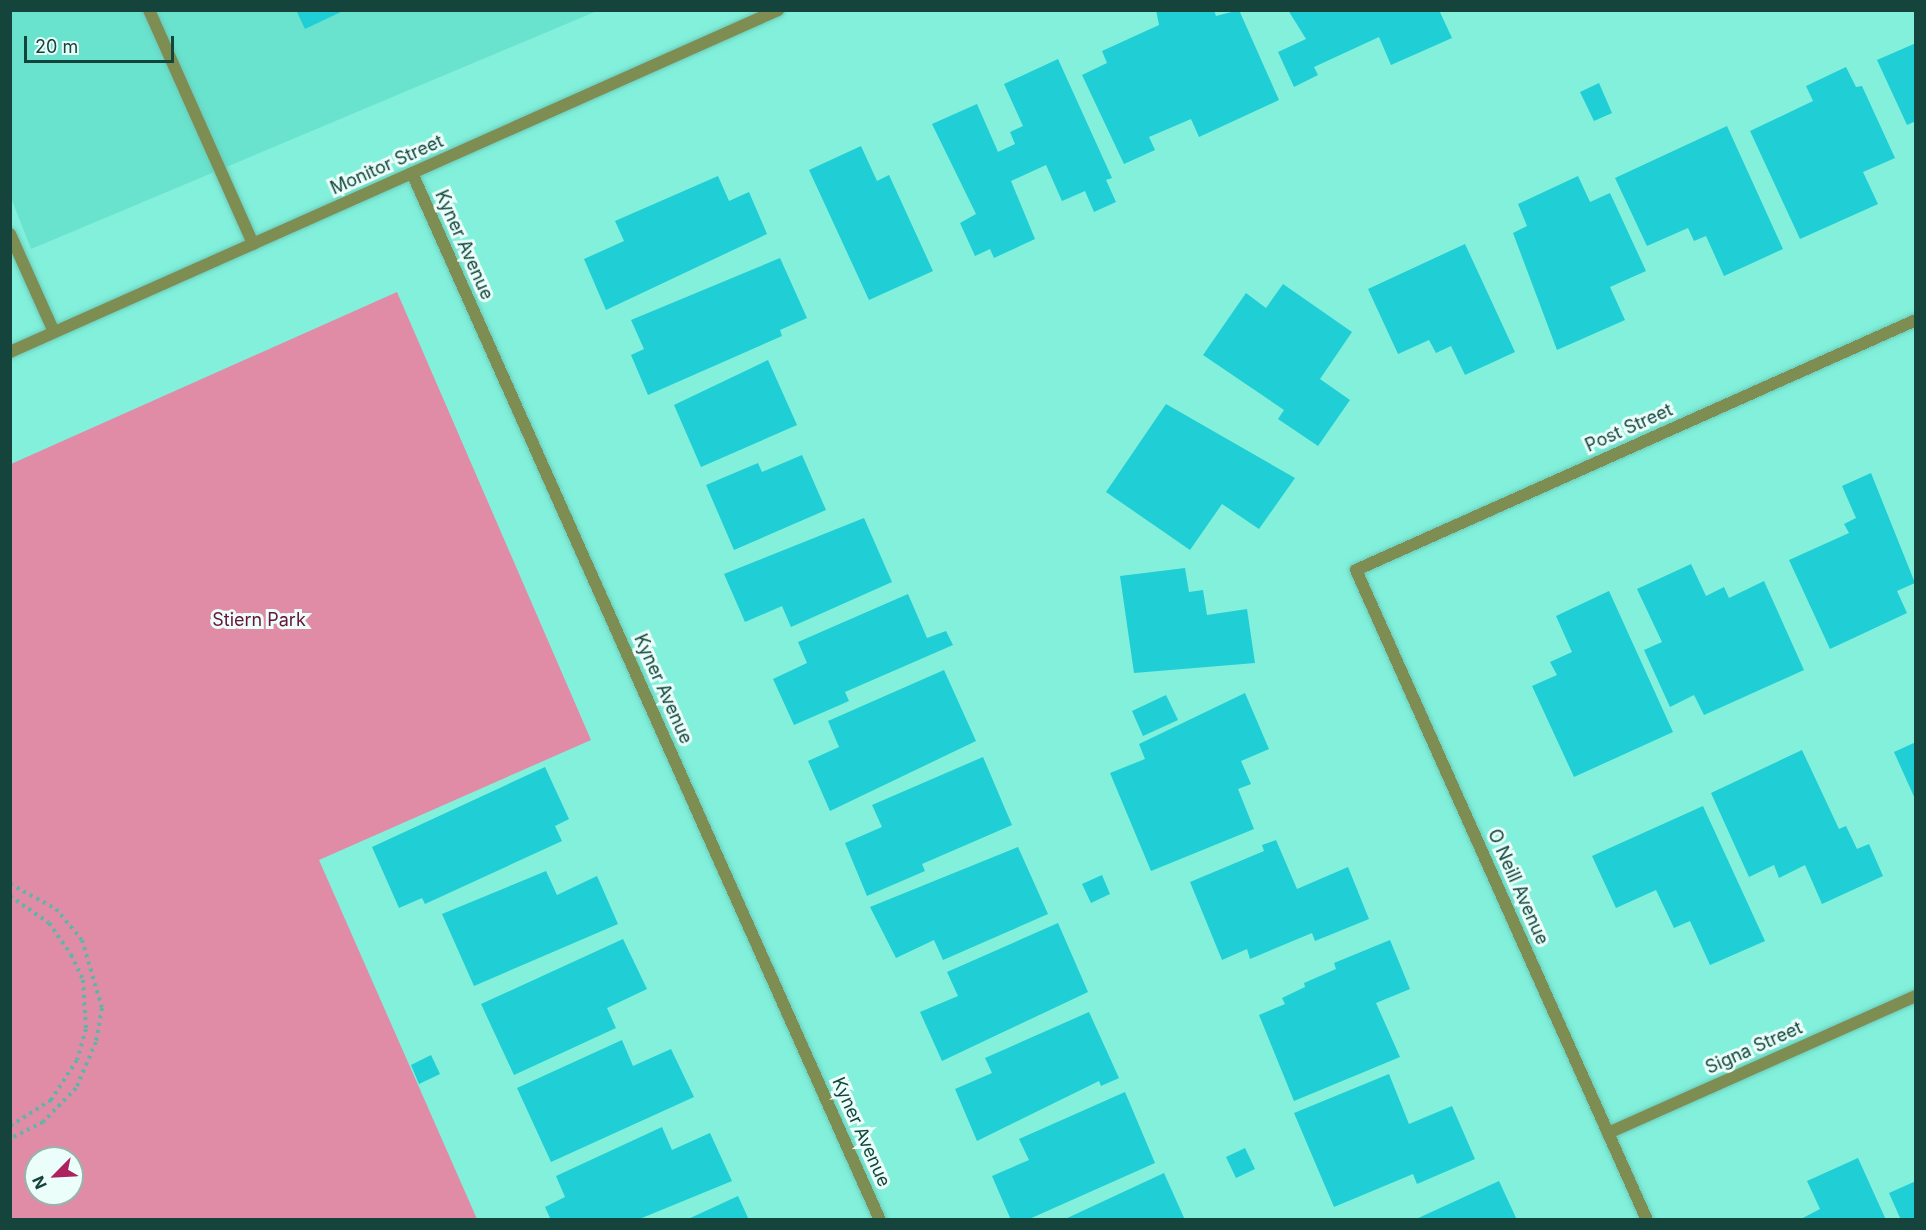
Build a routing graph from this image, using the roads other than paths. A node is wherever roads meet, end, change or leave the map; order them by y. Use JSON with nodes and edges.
{"nodes":[{"id":1,"x":149,"y":10,"type":"edge"},
{"id":2,"x":778,"y":10,"type":"edge"},
{"id":3,"x":412,"y":173,"type":"junction"},
{"id":4,"x":10,"y":234,"type":"edge"},
{"id":5,"x":253,"y":244,"type":"junction"},
{"id":6,"x":1916,"y":320,"type":"edge"},
{"id":7,"x":54,"y":332,"type":"junction"},
{"id":8,"x":10,"y":352,"type":"edge"},
{"id":9,"x":1356,"y":570,"type":"joint"},
{"id":10,"x":1916,"y":996,"type":"edge"},
{"id":11,"x":1608,"y":1133,"type":"junction"},
{"id":12,"x":880,"y":1220,"type":"edge"},
{"id":13,"x":1647,"y":1220,"type":"edge"}],
"edges":[{"from":1,"to":5,"type":"street"},
{"from":2,"to":3,"type":"street","name":"Monitor Street"},
{"from":3,"to":5,"type":"street","name":"Monitor Street"},
{"from":3,"to":12,"type":"street","name":"Kyner Avenue"},
{"from":4,"to":7,"type":"street"},
{"from":5,"to":7,"type":"street","name":"Monitor Street"},
{"from":6,"to":9,"type":"street","name":"Post Street"},
{"from":7,"to":8,"type":"street","name":"Monitor Street"},
{"from":9,"to":11,"type":"street","name":"O Neill Avenue"},
{"from":10,"to":11,"type":"street","name":"Signa Street"},
{"from":11,"to":13,"type":"street","name":"O Neill Avenue"}]}
